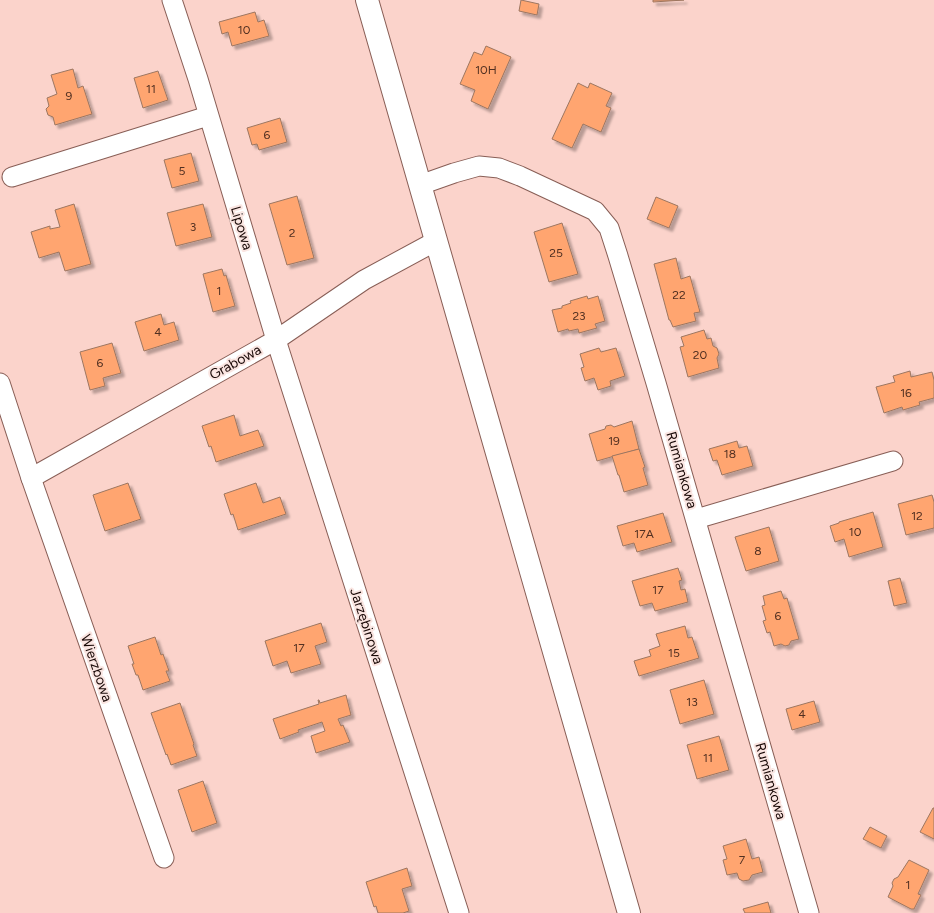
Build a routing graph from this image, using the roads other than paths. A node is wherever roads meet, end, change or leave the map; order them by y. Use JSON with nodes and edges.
{"nodes":[{"id":1,"x":172,"y":0,"type":"edge"},
{"id":2,"x":367,"y":0,"type":"edge"},
{"id":3,"x":208,"y":116,"type":"junction"},
{"id":4,"x":12,"y":177,"type":"dead end"},
{"id":5,"x":420,"y":185,"type":"junction"},
{"id":6,"x":436,"y":241,"type":"junction"},
{"id":7,"x":276,"y":340,"type":"junction"},
{"id":8,"x":0,"y":383,"type":"edge"},
{"id":9,"x":893,"y":461,"type":"dead end"},
{"id":10,"x":31,"y":478,"type":"junction"},
{"id":11,"x":696,"y":518,"type":"junction"},
{"id":12,"x":164,"y":858,"type":"dead end"},
{"id":13,"x":459,"y":913,"type":"edge"},
{"id":14,"x":629,"y":913,"type":"edge"},
{"id":15,"x":809,"y":913,"type":"edge"}],
"edges":[{"from":1,"to":3,"type":"street","name":"Lipowa"},
{"from":2,"to":5,"type":"main road"},
{"from":3,"to":4,"type":"street"},
{"from":3,"to":7,"type":"street","name":"Lipowa"},
{"from":5,"to":6,"type":"main road"},
{"from":5,"to":11,"type":"street","name":"Rumiankowa"},
{"from":6,"to":7,"type":"street","name":"Grabowa"},
{"from":6,"to":14,"type":"main road"},
{"from":7,"to":10,"type":"street","name":"Grabowa"},
{"from":7,"to":13,"type":"street","name":"Jarzębinowa"},
{"from":8,"to":10,"type":"street","name":"Wierzbowa"},
{"from":9,"to":11,"type":"street"},
{"from":10,"to":12,"type":"street","name":"Wierzbowa"},
{"from":11,"to":15,"type":"street","name":"Rumiankowa"}]}
